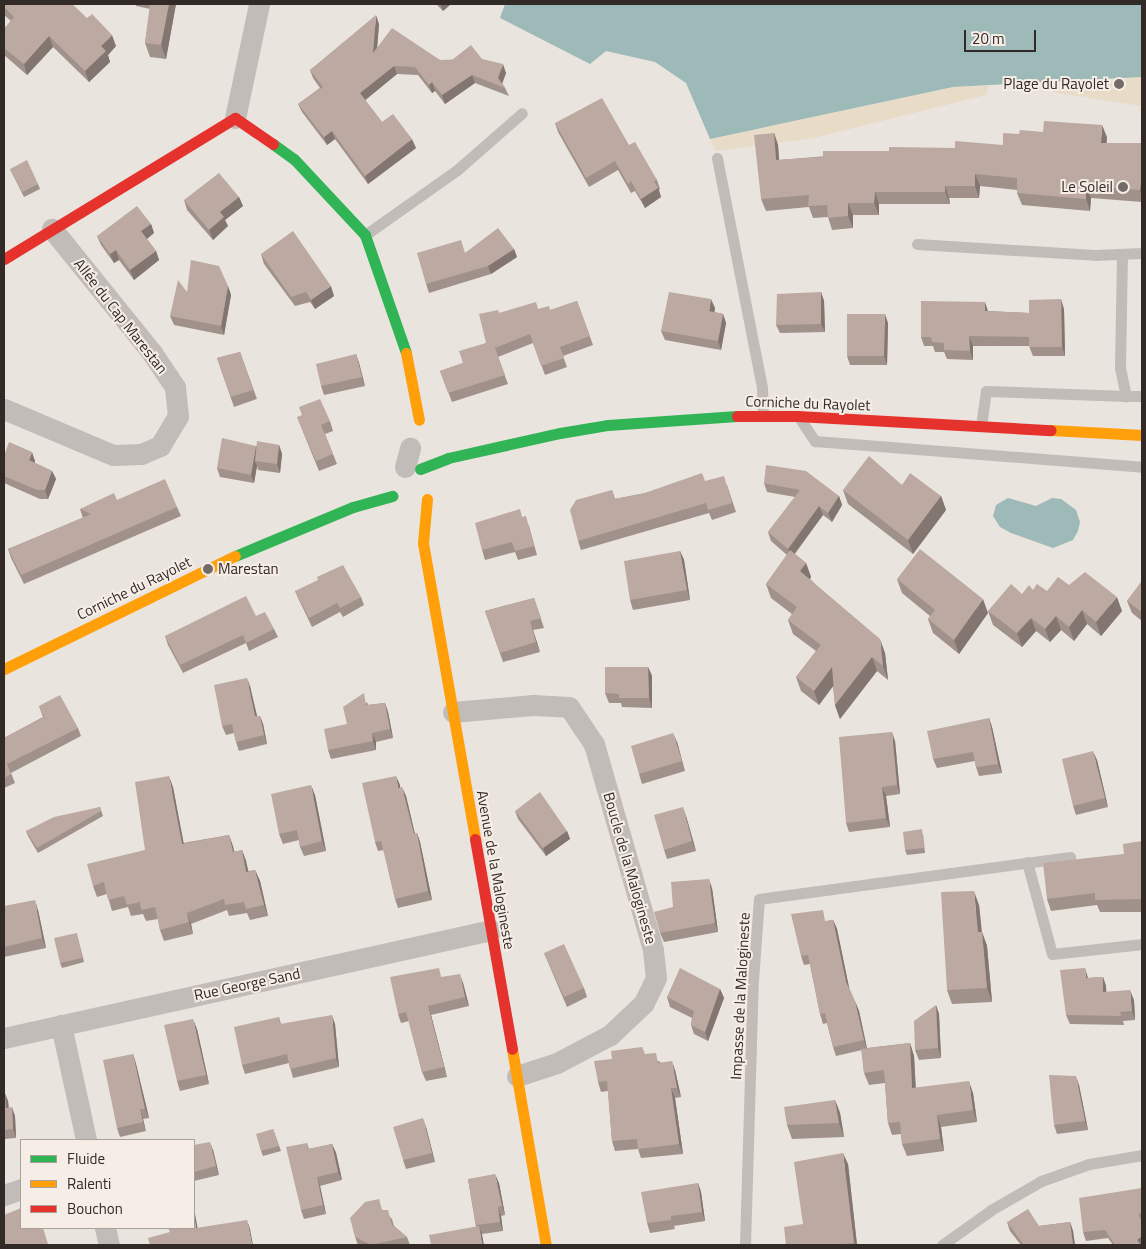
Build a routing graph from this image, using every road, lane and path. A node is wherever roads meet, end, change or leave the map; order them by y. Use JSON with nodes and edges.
{"nodes":[{"id":1,"x":259,"y":4,"type":"edge"},
{"id":2,"x":522,"y":113,"type":"dead end"},
{"id":3,"x":235,"y":118,"type":"junction"},
{"id":4,"x":717,"y":158,"type":"dead end"},
{"id":5,"x":52,"y":229,"type":"junction"},
{"id":6,"x":365,"y":235,"type":"junction"},
{"id":7,"x":917,"y":244,"type":"dead end"},
{"id":8,"x":1142,"y":253,"type":"edge"},
{"id":9,"x":1122,"y":254,"type":"junction"},
{"id":10,"x":4,"y":259,"type":"edge"},
{"id":11,"x":1126,"y":396,"type":"junction"},
{"id":12,"x":1142,"y":396,"type":"edge"},
{"id":13,"x":4,"y":410,"type":"edge"},
{"id":14,"x":763,"y":414,"type":"junction"},
{"id":15,"x":797,"y":416,"type":"junction"},
{"id":16,"x":419,"y":420,"type":"joint"},
{"id":17,"x":981,"y":426,"type":"junction"},
{"id":18,"x":1142,"y":435,"type":"edge"},
{"id":19,"x":475,"y":452,"type":"junction"},
{"id":20,"x":408,"y":464,"type":"junction"},
{"id":21,"x":1142,"y":467,"type":"edge"},
{"id":22,"x":434,"y":480,"type":"junction"},
{"id":23,"x":390,"y":483,"type":"dead end"},
{"id":24,"x":392,"y":496,"type":"junction"},
{"id":25,"x":427,"y":500,"type":"junction"},
{"id":26,"x":402,"y":506,"type":"dead end"},
{"id":27,"x":416,"y":507,"type":"dead end"},
{"id":28,"x":4,"y":668,"type":"edge"},
{"id":29,"x":453,"y":712,"type":"junction"},
{"id":30,"x":1070,"y":857,"type":"dead end"},
{"id":31,"x":1027,"y":862,"type":"junction"},
{"id":32,"x":491,"y":930,"type":"junction"},
{"id":33,"x":1142,"y":944,"type":"edge"},
{"id":34,"x":61,"y":1025,"type":"junction"},
{"id":35,"x":4,"y":1038,"type":"edge"},
{"id":36,"x":517,"y":1076,"type":"junction"},
{"id":37,"x":86,"y":1139,"type":"edge"},
{"id":38,"x":1142,"y":1155,"type":"edge"},
{"id":39,"x":20,"y":1189,"type":"edge"},
{"id":40,"x":4,"y":1195,"type":"edge"},
{"id":41,"x":105,"y":1229,"type":"edge"},
{"id":42,"x":109,"y":1245,"type":"edge"},
{"id":43,"x":546,"y":1245,"type":"edge"},
{"id":44,"x":745,"y":1245,"type":"edge"},
{"id":45,"x":942,"y":1245,"type":"edge"}],
"edges":[{"from":1,"to":3,"type":"street"},
{"from":2,"to":6,"type":"lane"},
{"from":3,"to":5,"type":"street"},
{"from":3,"to":6,"type":"street"},
{"from":4,"to":14,"type":"lane"},
{"from":5,"to":10,"type":"street"},
{"from":5,"to":13,"type":"street","name":"Allée du Cap Marestan"},
{"from":6,"to":16,"type":"street"},
{"from":7,"to":9,"type":"lane"},
{"from":8,"to":9,"type":"lane"},
{"from":9,"to":11,"type":"lane"},
{"from":11,"to":12,"type":"lane"},
{"from":11,"to":17,"type":"lane"},
{"from":14,"to":15,"type":"street","name":"Corniche du Rayolet"},
{"from":14,"to":19,"type":"street","name":"Corniche du Rayolet"},
{"from":15,"to":17,"type":"street","name":"Corniche du Rayolet"},
{"from":15,"to":21,"type":"lane"},
{"from":16,"to":20,"type":"lane"},
{"from":17,"to":18,"type":"street","name":"Corniche du Rayolet"},
{"from":19,"to":20,"type":"street","name":"Corniche du Rayolet"},
{"from":19,"to":22,"type":"street","name":"Corniche du Rayolet"},
{"from":20,"to":22,"type":"street"},
{"from":22,"to":25,"type":"street"},
{"from":23,"to":24,"type":"street"},
{"from":24,"to":26,"type":"street"},
{"from":24,"to":28,"type":"street","name":"Corniche du Rayolet"},
{"from":25,"to":27,"type":"street"},
{"from":25,"to":29,"type":"street","name":"Avenue de la Malogineste"},
{"from":29,"to":32,"type":"street","name":"Avenue de la Malogineste"},
{"from":29,"to":36,"type":"street","name":"Boucle de la Malogineste"},
{"from":30,"to":31,"type":"lane","name":"Impasse de la Malogineste"},
{"from":31,"to":33,"type":"lane"},
{"from":31,"to":44,"type":"lane","name":"Impasse de la Malogineste"},
{"from":32,"to":34,"type":"street","name":"Rue George Sand"},
{"from":32,"to":36,"type":"street","name":"Avenue de la Malogineste"},
{"from":34,"to":35,"type":"street","name":"Rue George Sand"},
{"from":34,"to":37,"type":"street"},
{"from":36,"to":43,"type":"street","name":"Avenue de la Malogineste"},
{"from":38,"to":45,"type":"lane"},
{"from":39,"to":40,"type":"street"},
{"from":41,"to":42,"type":"street"}]}
